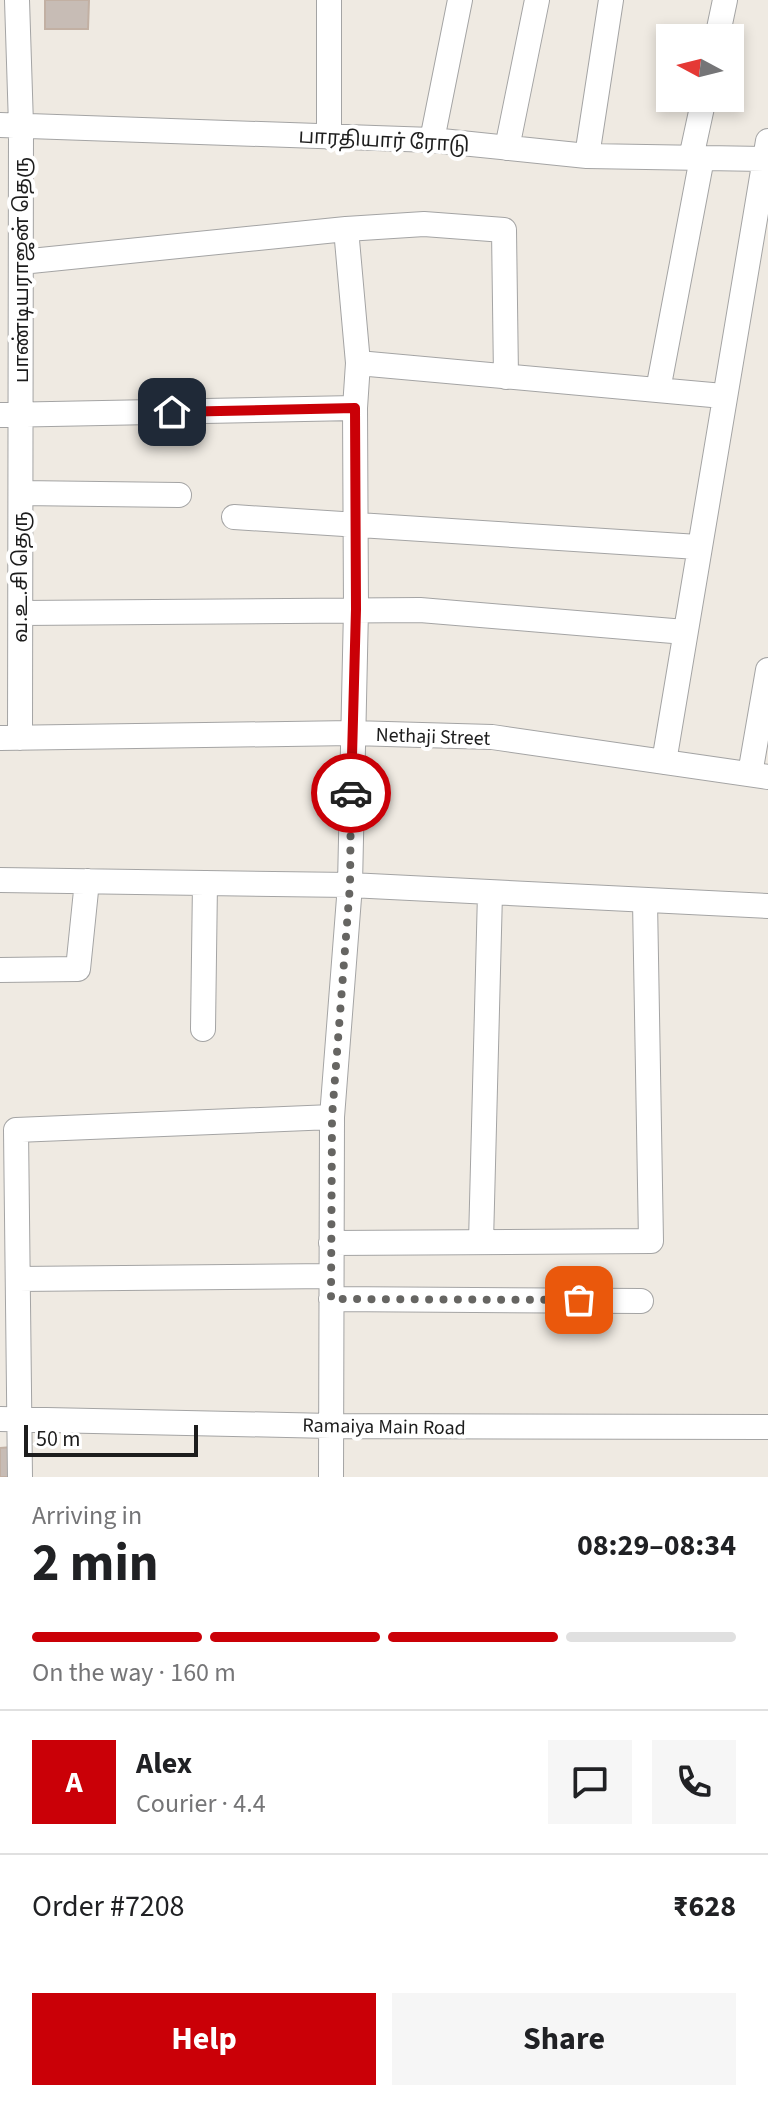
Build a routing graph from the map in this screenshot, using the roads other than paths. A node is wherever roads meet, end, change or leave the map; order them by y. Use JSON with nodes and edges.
{"nodes":[{"id":1,"x":17,"y":0,"type":"edge"},
{"id":2,"x":329,"y":0,"type":"edge"},
{"id":3,"x":460,"y":0,"type":"edge"},
{"id":4,"x":537,"y":0,"type":"edge"},
{"id":5,"x":611,"y":0,"type":"edge"},
{"id":6,"x":725,"y":0,"type":"edge"},
{"id":7,"x":720,"y":24,"type":"edge"},
{"id":8,"x":702,"y":112,"type":"edge"},
{"id":9,"x":10,"y":125,"type":"edge"},
{"id":10,"x":329,"y":137,"type":"junction"},
{"id":11,"x":432,"y":140,"type":"junction"},
{"id":12,"x":507,"y":148,"type":"junction"},
{"id":13,"x":767,"y":153,"type":"edge"},
{"id":14,"x":587,"y":156,"type":"junction"},
{"id":15,"x":697,"y":158,"type":"junction"},
{"id":16,"x":346,"y":229,"type":"junction"},
{"id":17,"x":21,"y":262,"type":"junction"},
{"id":18,"x":10,"y":315,"type":"edge"},
{"id":19,"x":358,"y":363,"type":"junction"},
{"id":20,"x":506,"y":377,"type":"junction"},
{"id":21,"x":658,"y":390,"type":"junction"},
{"id":22,"x":723,"y":396,"type":"junction"},
{"id":23,"x":355,"y":408,"type":"junction"},
{"id":24,"x":10,"y":415,"type":"edge"},
{"id":25,"x":21,"y":493,"type":"junction"},
{"id":26,"x":179,"y":495,"type":"dead end"},
{"id":27,"x":234,"y":517,"type":"dead end"},
{"id":28,"x":356,"y":522,"type":"junction"},
{"id":29,"x":10,"y":525,"type":"edge"},
{"id":30,"x":698,"y":547,"type":"junction"},
{"id":31,"x":356,"y":609,"type":"junction"},
{"id":32,"x":21,"y":613,"type":"junction"},
{"id":33,"x":685,"y":632,"type":"junction"},
{"id":34,"x":768,"y":670,"type":"edge"},
{"id":35,"x":352,"y":733,"type":"junction"},
{"id":36,"x":10,"y":738,"type":"edge"},
{"id":37,"x":664,"y":762,"type":"junction"},
{"id":38,"x":759,"y":775,"type":"edge"},
{"id":39,"x":0,"y":880,"type":"edge"},
{"id":40,"x":87,"y":881,"type":"junction"},
{"id":41,"x":205,"y":883,"type":"junction"},
{"id":42,"x":350,"y":885,"type":"junction"},
{"id":43,"x":490,"y":893,"type":"junction"},
{"id":44,"x":645,"y":901,"type":"junction"},
{"id":45,"x":768,"y":906,"type":"edge"},
{"id":46,"x":0,"y":970,"type":"edge"},
{"id":47,"x":203,"y":1029,"type":"dead end"},
{"id":48,"x":332,"y":1117,"type":"junction"},
{"id":49,"x":481,"y":1242,"type":"junction"},
{"id":50,"x":331,"y":1243,"type":"junction"},
{"id":51,"x":18,"y":1279,"type":"junction"},
{"id":52,"x":331,"y":1287,"type":"junction"},
{"id":53,"x":641,"y":1301,"type":"dead end"},
{"id":54,"x":10,"y":1418,"type":"edge"},
{"id":55,"x":331,"y":1426,"type":"junction"},
{"id":56,"x":768,"y":1427,"type":"edge"},
{"id":57,"x":20,"y":1477,"type":"edge"},
{"id":58,"x":331,"y":1477,"type":"edge"}],
"edges":[{"from":1,"to":9,"type":"street","name":"பாண்டியராஜன் தெரு"},
{"from":2,"to":10,"type":"street"},
{"from":3,"to":11,"type":"street"},
{"from":4,"to":12,"type":"street"},
{"from":5,"to":14,"type":"street"},
{"from":6,"to":7,"type":"street"},
{"from":8,"to":15,"type":"street"},
{"from":9,"to":10,"type":"street","name":"பாரதியார் ரோடு"},
{"from":9,"to":17,"type":"street","name":"பாண்டியராஜன் தெரு"},
{"from":10,"to":11,"type":"street","name":"பாரதியார் ரோடு"},
{"from":11,"to":12,"type":"street","name":"பாரதியார் ரோடு"},
{"from":12,"to":14,"type":"street","name":"பாரதியார் ரோடு"},
{"from":13,"to":15,"type":"street","name":"பாரதியார் ரோடு"},
{"from":13,"to":22,"type":"street"},
{"from":14,"to":15,"type":"street","name":"பாரதியார் ரோடு"},
{"from":15,"to":21,"type":"street"},
{"from":16,"to":17,"type":"street"},
{"from":16,"to":19,"type":"street"},
{"from":16,"to":20,"type":"street"},
{"from":17,"to":18,"type":"street","name":"பாண்டியராஜன் தெரு"},
{"from":18,"to":24,"type":"street","name":"பாண்டியராஜன் தெரு"},
{"from":19,"to":20,"type":"street"},
{"from":19,"to":23,"type":"street"},
{"from":20,"to":21,"type":"street"},
{"from":21,"to":22,"type":"street"},
{"from":22,"to":30,"type":"street"},
{"from":23,"to":24,"type":"street"},
{"from":23,"to":28,"type":"street"},
{"from":24,"to":25,"type":"street","name":"வ.உ.சி தெரு"},
{"from":25,"to":26,"type":"street"},
{"from":25,"to":29,"type":"street","name":"வ.உ.சி தெரு"},
{"from":27,"to":28,"type":"street"},
{"from":28,"to":30,"type":"street"},
{"from":28,"to":31,"type":"street"},
{"from":29,"to":32,"type":"street","name":"வ.உ.சி தெரு"},
{"from":30,"to":33,"type":"street"},
{"from":31,"to":32,"type":"street"},
{"from":31,"to":33,"type":"street"},
{"from":31,"to":35,"type":"street"},
{"from":32,"to":36,"type":"street","name":"வ.உ.சி தெரு"},
{"from":33,"to":37,"type":"street"},
{"from":34,"to":38,"type":"street"},
{"from":35,"to":36,"type":"street","name":"Nethaji Street"},
{"from":35,"to":37,"type":"street","name":"Nethaji Street"},
{"from":35,"to":42,"type":"street"},
{"from":37,"to":38,"type":"street","name":"Nethaji Street"},
{"from":39,"to":40,"type":"street"},
{"from":40,"to":41,"type":"street"},
{"from":40,"to":46,"type":"street"},
{"from":41,"to":42,"type":"street"},
{"from":41,"to":47,"type":"street"},
{"from":42,"to":43,"type":"street"},
{"from":42,"to":48,"type":"street"},
{"from":43,"to":44,"type":"street"},
{"from":43,"to":49,"type":"street"},
{"from":44,"to":45,"type":"street"},
{"from":44,"to":49,"type":"street"},
{"from":48,"to":50,"type":"street"},
{"from":48,"to":51,"type":"street"},
{"from":49,"to":50,"type":"street"},
{"from":50,"to":52,"type":"street"},
{"from":51,"to":52,"type":"street"},
{"from":51,"to":54,"type":"street"},
{"from":52,"to":53,"type":"street"},
{"from":52,"to":55,"type":"street"},
{"from":54,"to":55,"type":"street","name":"Ramaiya Main Road"},
{"from":54,"to":57,"type":"street"},
{"from":55,"to":56,"type":"street","name":"Ramaiya Main Road"},
{"from":55,"to":58,"type":"street"}]}
